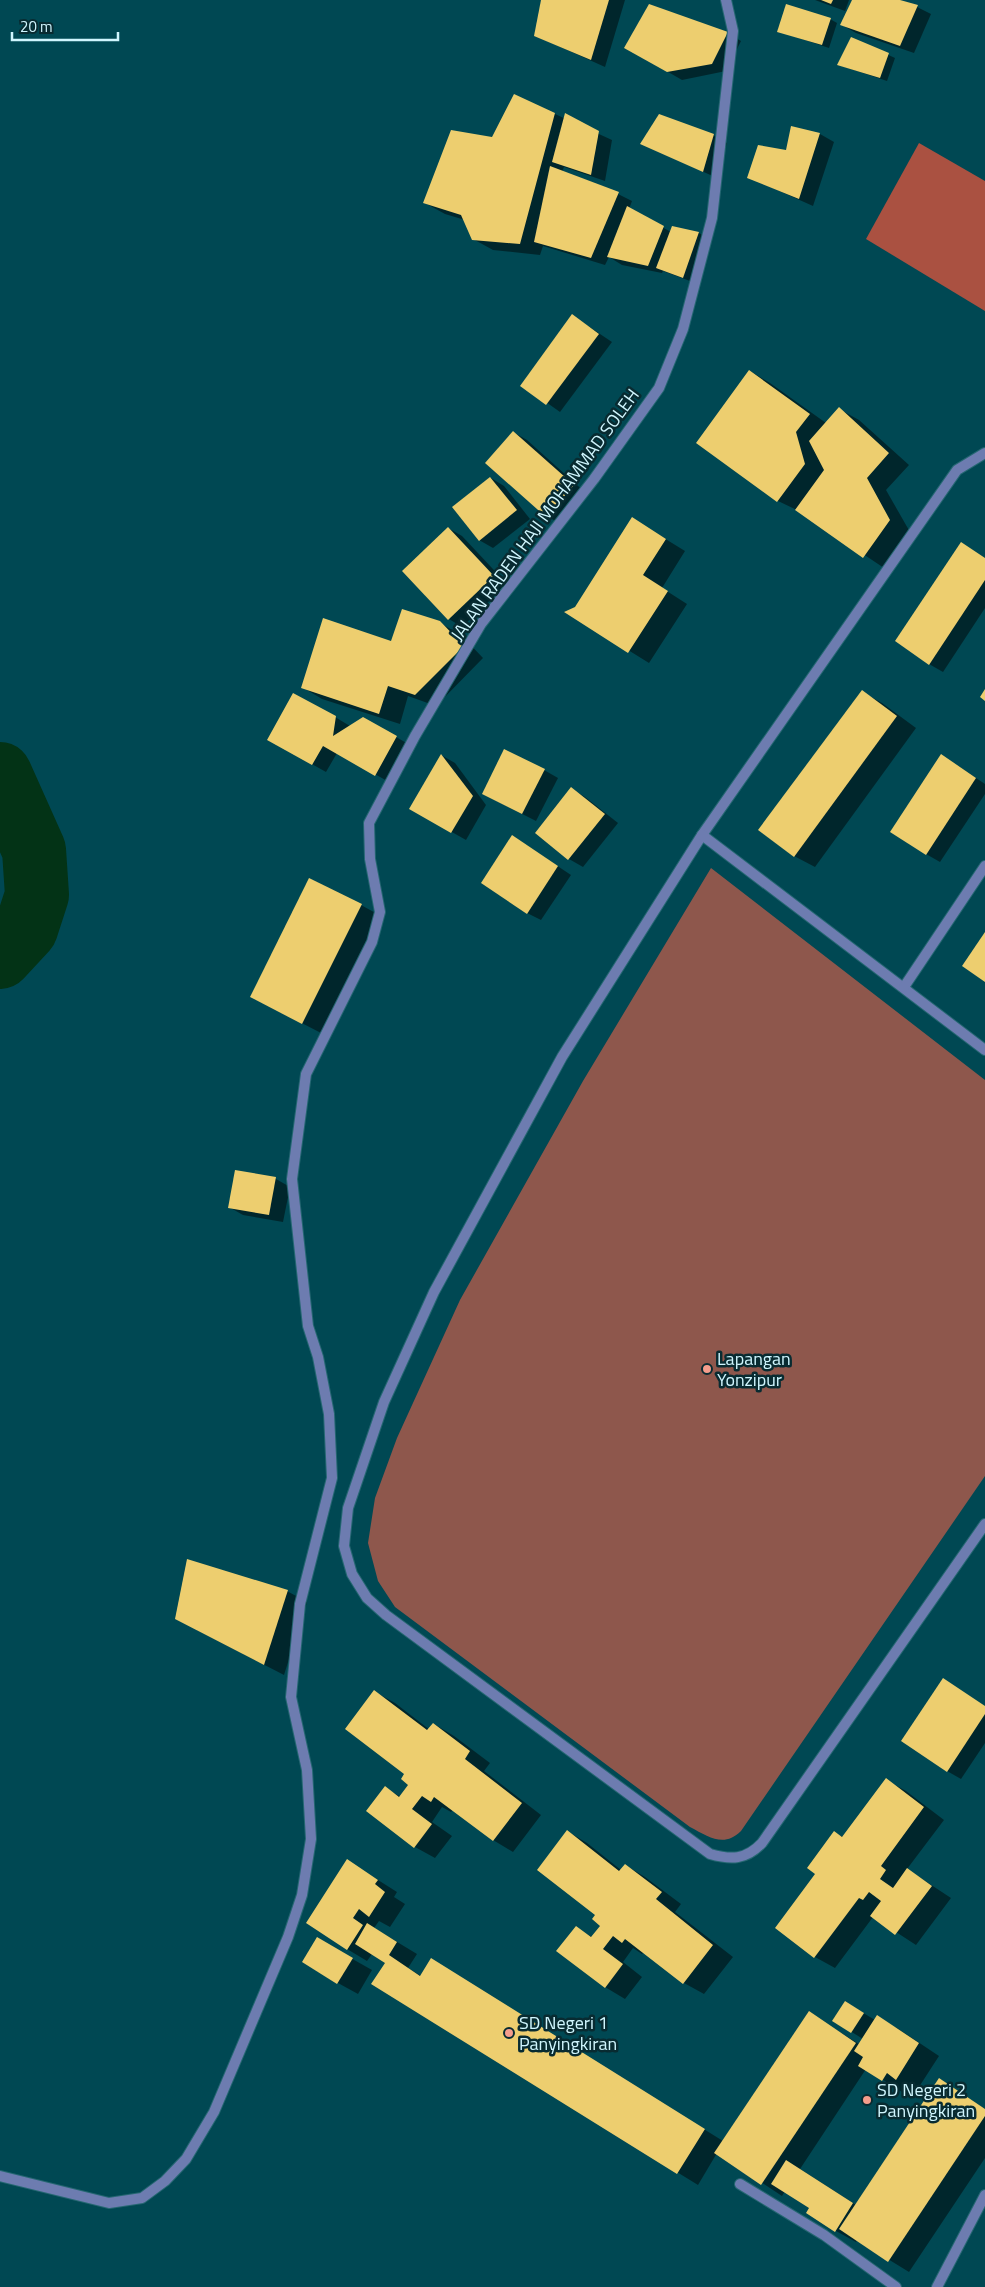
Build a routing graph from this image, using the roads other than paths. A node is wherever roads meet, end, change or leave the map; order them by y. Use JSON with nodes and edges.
{"nodes":[{"id":1,"x":726,"y":0,"type":"edge"},
{"id":2,"x":985,"y":453,"type":"edge"},
{"id":3,"x":702,"y":835,"type":"junction"},
{"id":4,"x":985,"y":866,"type":"edge"},
{"id":5,"x":904,"y":987,"type":"junction"},
{"id":6,"x":985,"y":1050,"type":"edge"},
{"id":7,"x":985,"y":1524,"type":"edge"},
{"id":8,"x":0,"y":2176,"type":"edge"},
{"id":9,"x":740,"y":2184,"type":"dead end"},
{"id":10,"x":985,"y":2195,"type":"edge"},
{"id":11,"x":896,"y":2287,"type":"edge"},
{"id":12,"x":937,"y":2287,"type":"edge"}],
"edges":[{"from":1,"to":8,"type":"street","name":"JALAN RADEN HAJI MOHAMMAD SOLEH"},
{"from":2,"to":3,"type":"street"},
{"from":3,"to":5,"type":"street"},
{"from":3,"to":7,"type":"street"},
{"from":4,"to":5,"type":"street"},
{"from":5,"to":6,"type":"street"},
{"from":9,"to":11,"type":"street"},
{"from":10,"to":12,"type":"street"}]}
